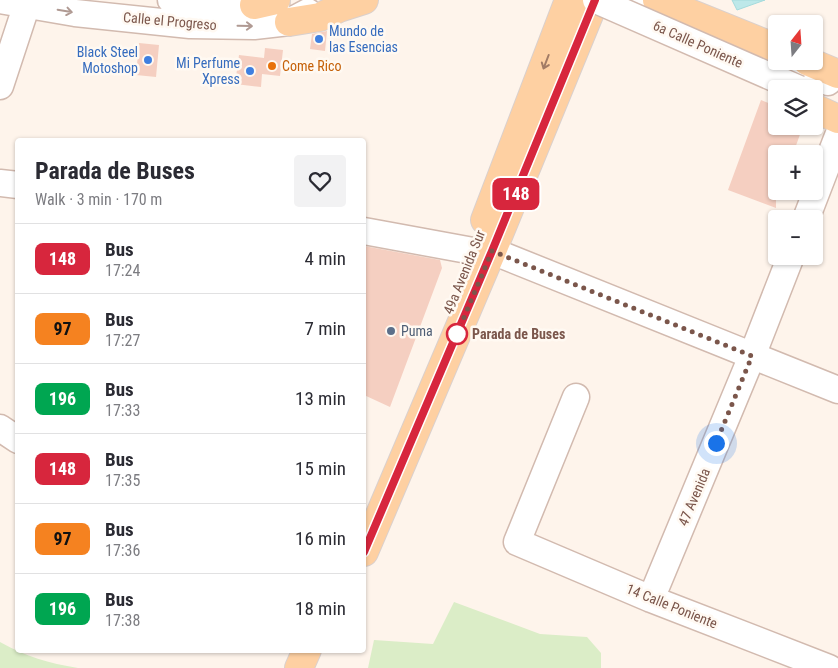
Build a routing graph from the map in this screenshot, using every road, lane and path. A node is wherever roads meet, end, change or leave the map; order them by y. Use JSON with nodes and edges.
{"nodes":[{"id":1,"x":0,"y":0,"type":"edge"},
{"id":2,"x":171,"y":0,"type":"edge"},
{"id":3,"x":336,"y":0,"type":"edge"},
{"id":4,"x":364,"y":0,"type":"edge"},
{"id":5,"x":562,"y":0,"type":"edge"},
{"id":6,"x":569,"y":0,"type":"edge"},
{"id":7,"x":595,"y":0,"type":"edge"},
{"id":8,"x":657,"y":0,"type":"edge"},
{"id":9,"x":29,"y":2,"type":"edge"},
{"id":10,"x":265,"y":5,"type":"edge"},
{"id":11,"x":626,"y":8,"type":"edge"},
{"id":12,"x":584,"y":27,"type":"junction"},
{"id":13,"x":556,"y":35,"type":"junction"},
{"id":14,"x":768,"y":45,"type":"edge"},
{"id":15,"x":768,"y":58,"type":"edge"},
{"id":16,"x":823,"y":68,"type":"edge"},
{"id":17,"x":799,"y":70,"type":"edge"},
{"id":18,"x":838,"y":74,"type":"edge"},
{"id":19,"x":778,"y":80,"type":"edge"},
{"id":20,"x":0,"y":86,"type":"edge"},
{"id":21,"x":838,"y":86,"type":"edge"},
{"id":22,"x":768,"y":88,"type":"edge"},
{"id":23,"x":823,"y":99,"type":"edge"},
{"id":24,"x":838,"y":106,"type":"edge"},
{"id":25,"x":823,"y":112,"type":"edge"},
{"id":26,"x":838,"y":119,"type":"edge"},
{"id":27,"x":838,"y":136,"type":"edge"},
{"id":28,"x":0,"y":183,"type":"edge"},
{"id":29,"x":15,"y":185,"type":"edge"},
{"id":30,"x":809,"y":210,"type":"edge"},
{"id":31,"x":366,"y":231,"type":"edge"},
{"id":32,"x":483,"y":251,"type":"junction"},
{"id":33,"x":787,"y":265,"type":"edge"},
{"id":34,"x":752,"y":356,"type":"junction"},
{"id":35,"x":838,"y":390,"type":"edge"},
{"id":36,"x":576,"y":397,"type":"dead end"},
{"id":37,"x":0,"y":428,"type":"edge"},
{"id":38,"x":15,"y":438,"type":"edge"},
{"id":39,"x":366,"y":510,"type":"edge"},
{"id":40,"x":366,"y":547,"type":"edge"},
{"id":41,"x":652,"y":599,"type":"junction"},
{"id":42,"x":829,"y":668,"type":"edge"}],
"edges":[{"from":1,"to":9,"type":"street","name":"Calle el Progreso"},
{"from":2,"to":10,"type":"street","name":"Calle el Progreso"},
{"from":3,"to":10,"type":"street","name":"Calle el Progreso"},
{"from":4,"to":10,"type":"main road"},
{"from":5,"to":13,"type":"main road"},
{"from":6,"to":13,"type":"main road","name":"49a Avenida Sur"},
{"from":7,"to":12,"type":"main road","name":"49a Avenida Sur"},
{"from":7,"to":19,"type":"street","name":"6a Calle Poniente","bridge":true},
{"from":8,"to":14,"type":"main road"},
{"from":9,"to":10,"type":"street","name":"Calle el Progreso","one_way":true},
{"from":9,"to":20,"type":"street"},
{"from":11,"to":12,"type":"main road"},
{"from":11,"to":15,"type":"street","name":"6a Calle Poniente"},
{"from":11,"to":22,"type":"main road"},
{"from":12,"to":32,"type":"main road","name":"49a Avenida Sur"},
{"from":13,"to":32,"type":"main road","name":"49a Avenida Sur","one_way":true},
{"from":16,"to":18,"type":"main road"},
{"from":17,"to":21,"type":"street","name":"6a Calle Poniente"},
{"from":23,"to":24,"type":"street"},
{"from":25,"to":26,"type":"main road"},
{"from":27,"to":30,"type":"street"},
{"from":28,"to":29,"type":"street"},
{"from":31,"to":32,"type":"street"},
{"from":32,"to":34,"type":"street"},
{"from":32,"to":39,"type":"main road","name":"49a Avenida Sur"},
{"from":32,"to":40,"type":"main road","name":"49a Avenida Sur"},
{"from":33,"to":34,"type":"street","name":"47 Avenida"},
{"from":34,"to":35,"type":"street"},
{"from":34,"to":41,"type":"street","name":"47 Avenida"},
{"from":36,"to":41,"type":"street","name":"14 Calle Poniente"},
{"from":37,"to":38,"type":"street"},
{"from":41,"to":42,"type":"street","name":"14 Calle Poniente"}]}
